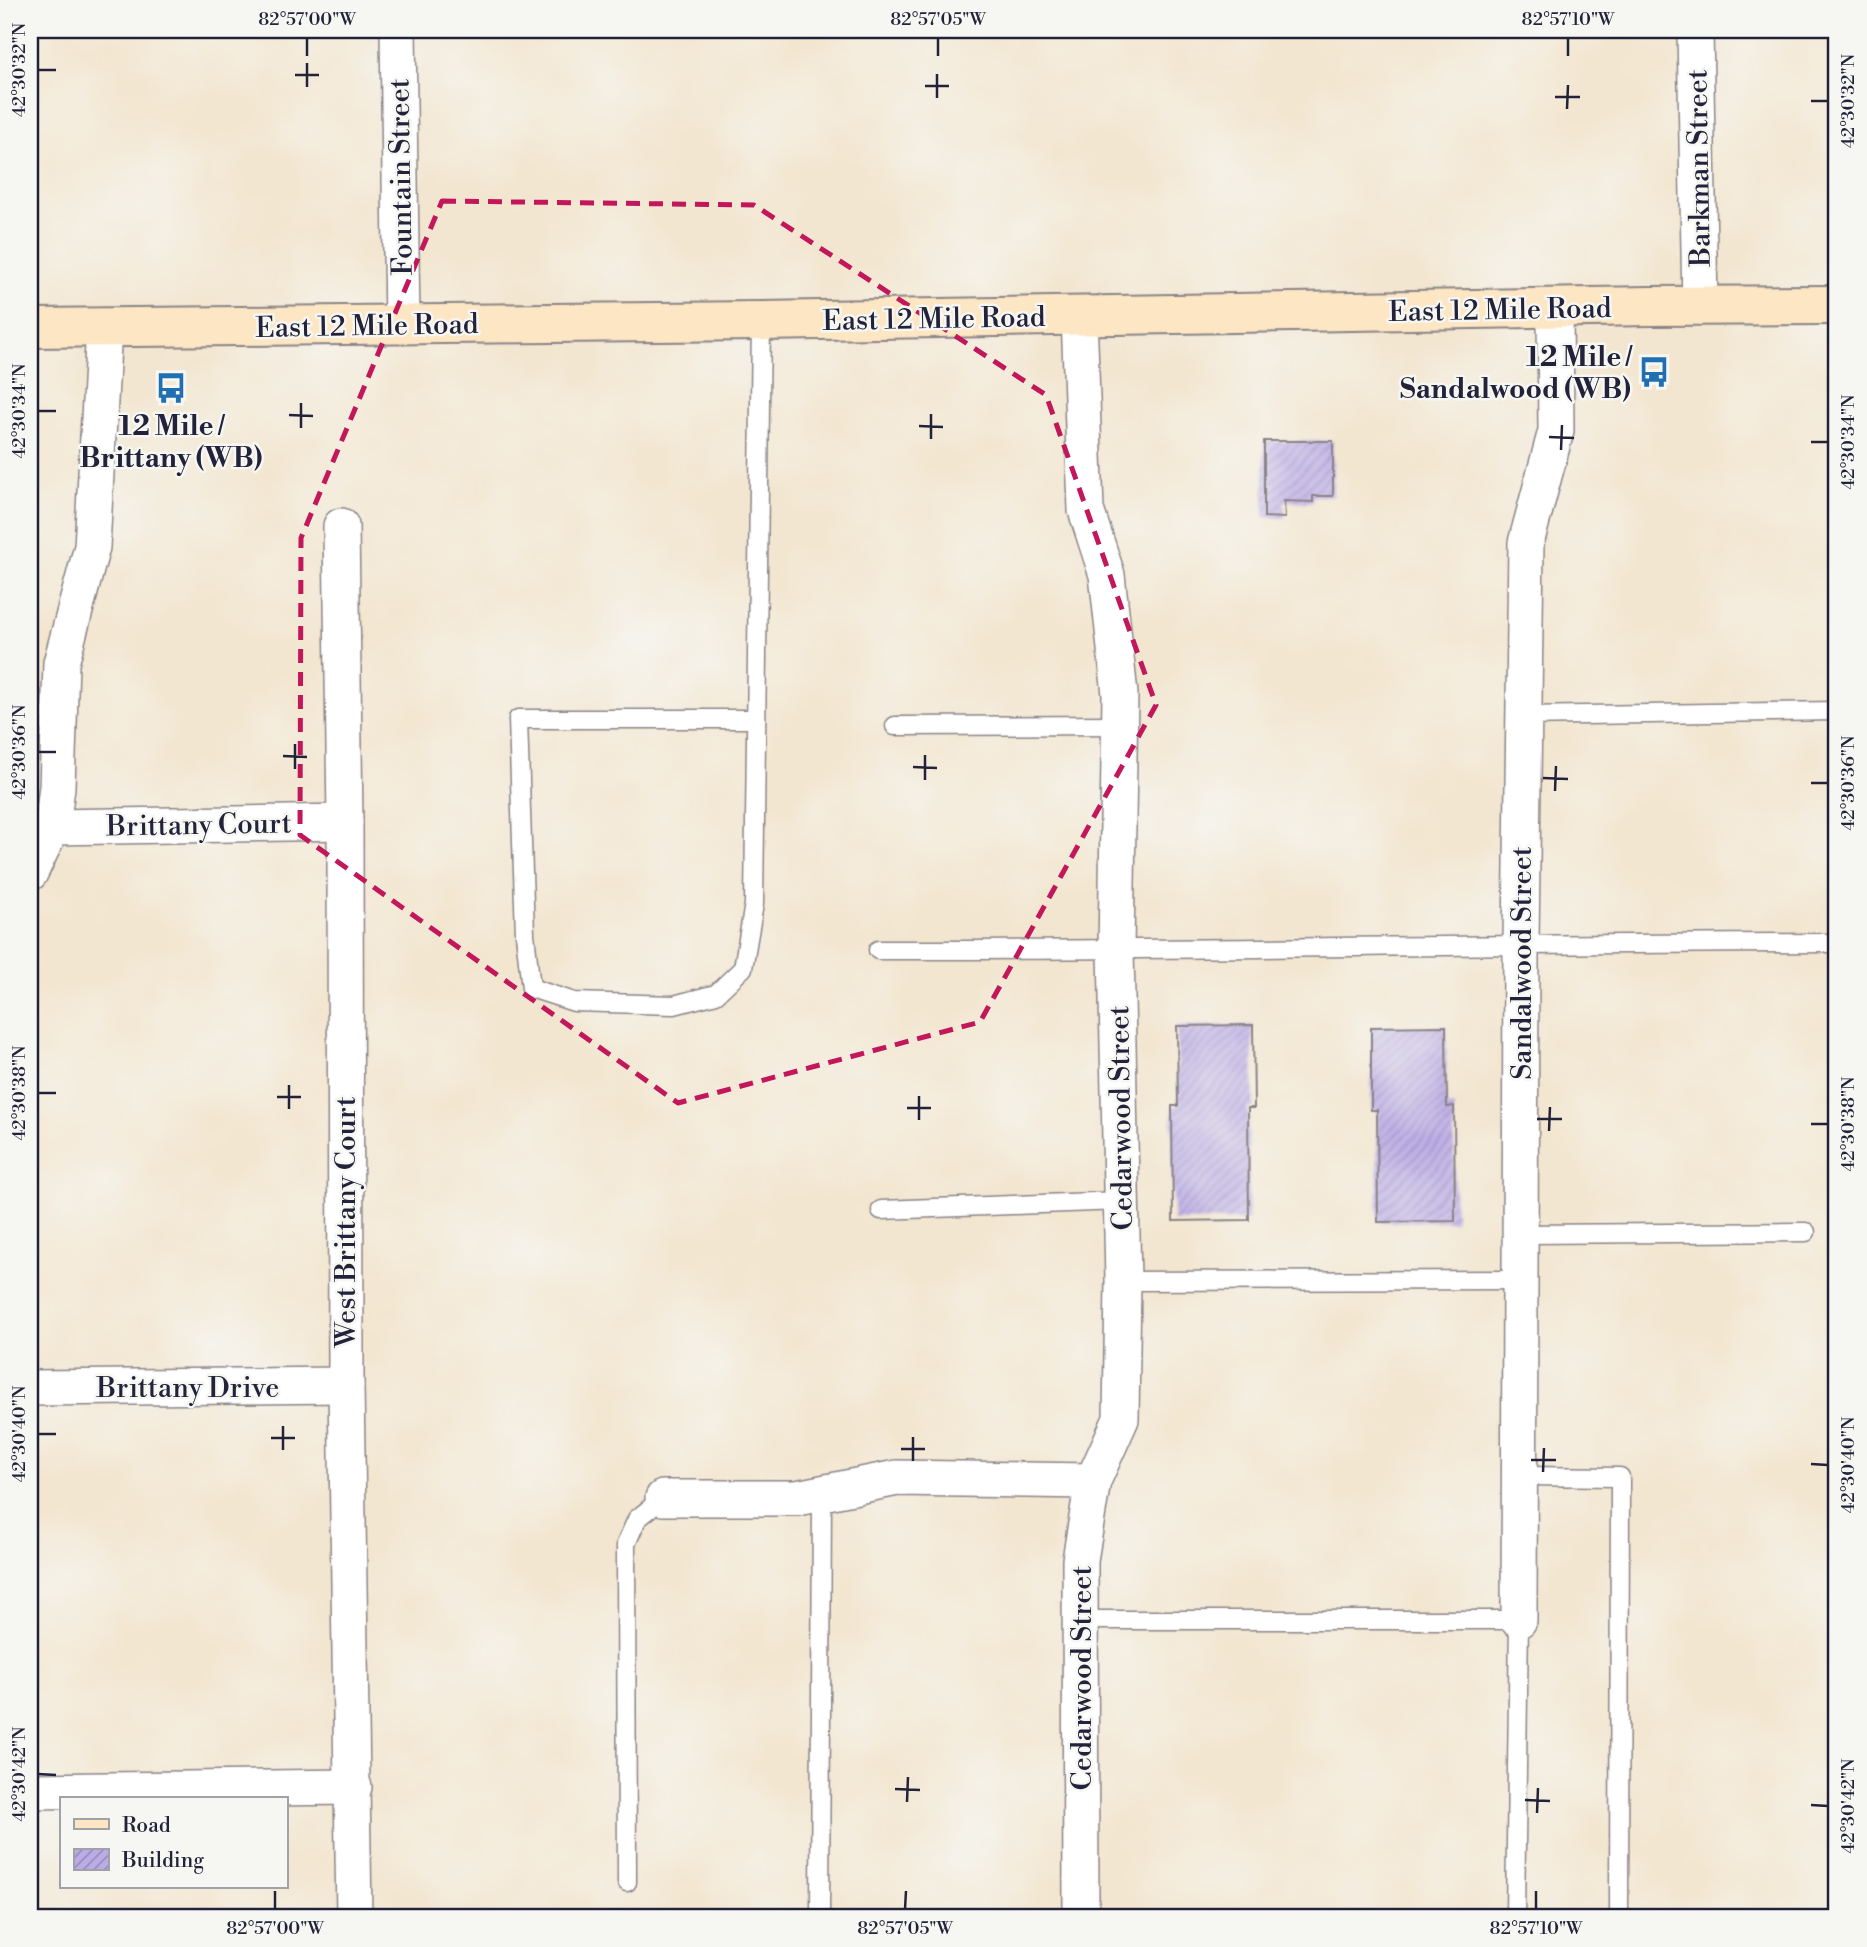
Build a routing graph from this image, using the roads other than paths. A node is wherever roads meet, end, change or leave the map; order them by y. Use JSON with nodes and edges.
{"nodes":[{"id":1,"x":398,"y":30,"type":"edge"},
{"id":2,"x":1695,"y":30,"type":"edge"},
{"id":3,"x":1837,"y":306,"type":"edge"},
{"id":4,"x":1700,"y":307,"type":"junction"},
{"id":5,"x":1555,"y":309,"type":"junction"},
{"id":6,"x":1079,"y":315,"type":"junction"},
{"id":7,"x":761,"y":321,"type":"junction"},
{"id":8,"x":402,"y":324,"type":"junction"},
{"id":9,"x":104,"y":327,"type":"junction"},
{"id":10,"x":30,"y":328,"type":"edge"},
{"id":11,"x":341,"y":526,"type":"dead end"},
{"id":12,"x":1837,"y":711,"type":"edge"},
{"id":13,"x":1524,"y":716,"type":"junction"},
{"id":14,"x":756,"y":719,"type":"junction"},
{"id":15,"x":1120,"y":725,"type":"junction"},
{"id":16,"x":895,"y":726,"type":"dead end"},
{"id":17,"x":345,"y":822,"type":"junction"},
{"id":18,"x":52,"y":827,"type":"junction"},
{"id":19,"x":30,"y":873,"type":"edge"},
{"id":20,"x":1521,"y":943,"type":"junction"},
{"id":21,"x":1837,"y":943,"type":"edge"},
{"id":22,"x":878,"y":950,"type":"dead end"},
{"id":23,"x":1116,"y":950,"type":"junction"},
{"id":24,"x":1121,"y":1201,"type":"junction"},
{"id":25,"x":881,"y":1210,"type":"dead end"},
{"id":26,"x":1806,"y":1232,"type":"dead end"},
{"id":27,"x":1520,"y":1234,"type":"junction"},
{"id":28,"x":1520,"y":1280,"type":"junction"},
{"id":29,"x":1123,"y":1281,"type":"junction"},
{"id":30,"x":346,"y":1385,"type":"junction"},
{"id":31,"x":30,"y":1388,"type":"edge"},
{"id":32,"x":1520,"y":1476,"type":"junction"},
{"id":33,"x":1093,"y":1481,"type":"junction"},
{"id":34,"x":822,"y":1493,"type":"junction"},
{"id":35,"x":663,"y":1498,"type":"joint"},
{"id":36,"x":1080,"y":1620,"type":"junction"},
{"id":37,"x":1519,"y":1620,"type":"junction"},
{"id":38,"x":354,"y":1787,"type":"junction"},
{"id":39,"x":30,"y":1791,"type":"edge"},
{"id":40,"x":628,"y":1882,"type":"dead end"},
{"id":41,"x":354,"y":1917,"type":"edge"},
{"id":42,"x":820,"y":1917,"type":"edge"},
{"id":43,"x":1082,"y":1917,"type":"edge"},
{"id":44,"x":1515,"y":1917,"type":"edge"},
{"id":45,"x":1619,"y":1917,"type":"edge"}],
"edges":[{"from":1,"to":8,"type":"street","name":"Fountain Street"},
{"from":2,"to":4,"type":"street","name":"Barkman Street"},
{"from":3,"to":4,"type":"main road","name":"East 12 Mile Road"},
{"from":4,"to":5,"type":"main road","name":"East 12 Mile Road"},
{"from":5,"to":6,"type":"main road","name":"East 12 Mile Road"},
{"from":5,"to":13,"type":"street","name":"Sandalwood Street"},
{"from":6,"to":7,"type":"main road","name":"East 12 Mile Road"},
{"from":6,"to":15,"type":"street","name":"Cedarwood Street"},
{"from":7,"to":8,"type":"main road","name":"East 12 Mile Road"},
{"from":7,"to":14,"type":"lane"},
{"from":8,"to":9,"type":"main road","name":"East 12 Mile Road"},
{"from":9,"to":10,"type":"main road","name":"East 12 Mile Road"},
{"from":9,"to":18,"type":"street"},
{"from":11,"to":17,"type":"street","name":"West Brittany Court"},
{"from":12,"to":13,"type":"lane"},
{"from":13,"to":20,"type":"street","name":"Sandalwood Street"},
{"from":14,"to":14,"type":"lane"},
{"from":15,"to":16,"type":"lane"},
{"from":15,"to":23,"type":"street","name":"Cedarwood Street"},
{"from":17,"to":18,"type":"street","name":"Brittany Court"},
{"from":17,"to":30,"type":"street","name":"West Brittany Court"},
{"from":18,"to":19,"type":"street"},
{"from":20,"to":21,"type":"lane"},
{"from":20,"to":23,"type":"lane"},
{"from":20,"to":27,"type":"street","name":"Sandalwood Street"},
{"from":22,"to":23,"type":"lane"},
{"from":23,"to":24,"type":"street","name":"Cedarwood Street"},
{"from":24,"to":25,"type":"lane"},
{"from":24,"to":29,"type":"street","name":"Cedarwood Street"},
{"from":26,"to":27,"type":"lane"},
{"from":27,"to":28,"type":"street","name":"Sandalwood Street"},
{"from":28,"to":29,"type":"lane"},
{"from":28,"to":32,"type":"street","name":"Sandalwood Street"},
{"from":29,"to":33,"type":"street","name":"Cedarwood Street"},
{"from":30,"to":31,"type":"street","name":"Brittany Drive"},
{"from":30,"to":38,"type":"street","name":"West Brittany Court"},
{"from":32,"to":37,"type":"street","name":"Sandalwood Street"},
{"from":32,"to":45,"type":"lane"},
{"from":33,"to":34,"type":"street"},
{"from":33,"to":36,"type":"street","name":"Cedarwood Street"},
{"from":34,"to":35,"type":"street"},
{"from":34,"to":42,"type":"lane"},
{"from":35,"to":40,"type":"lane"},
{"from":36,"to":37,"type":"lane"},
{"from":36,"to":43,"type":"street","name":"Cedarwood Street"},
{"from":37,"to":44,"type":"lane"},
{"from":38,"to":39,"type":"street"},
{"from":38,"to":41,"type":"street","name":"West Brittany Court"}]}
